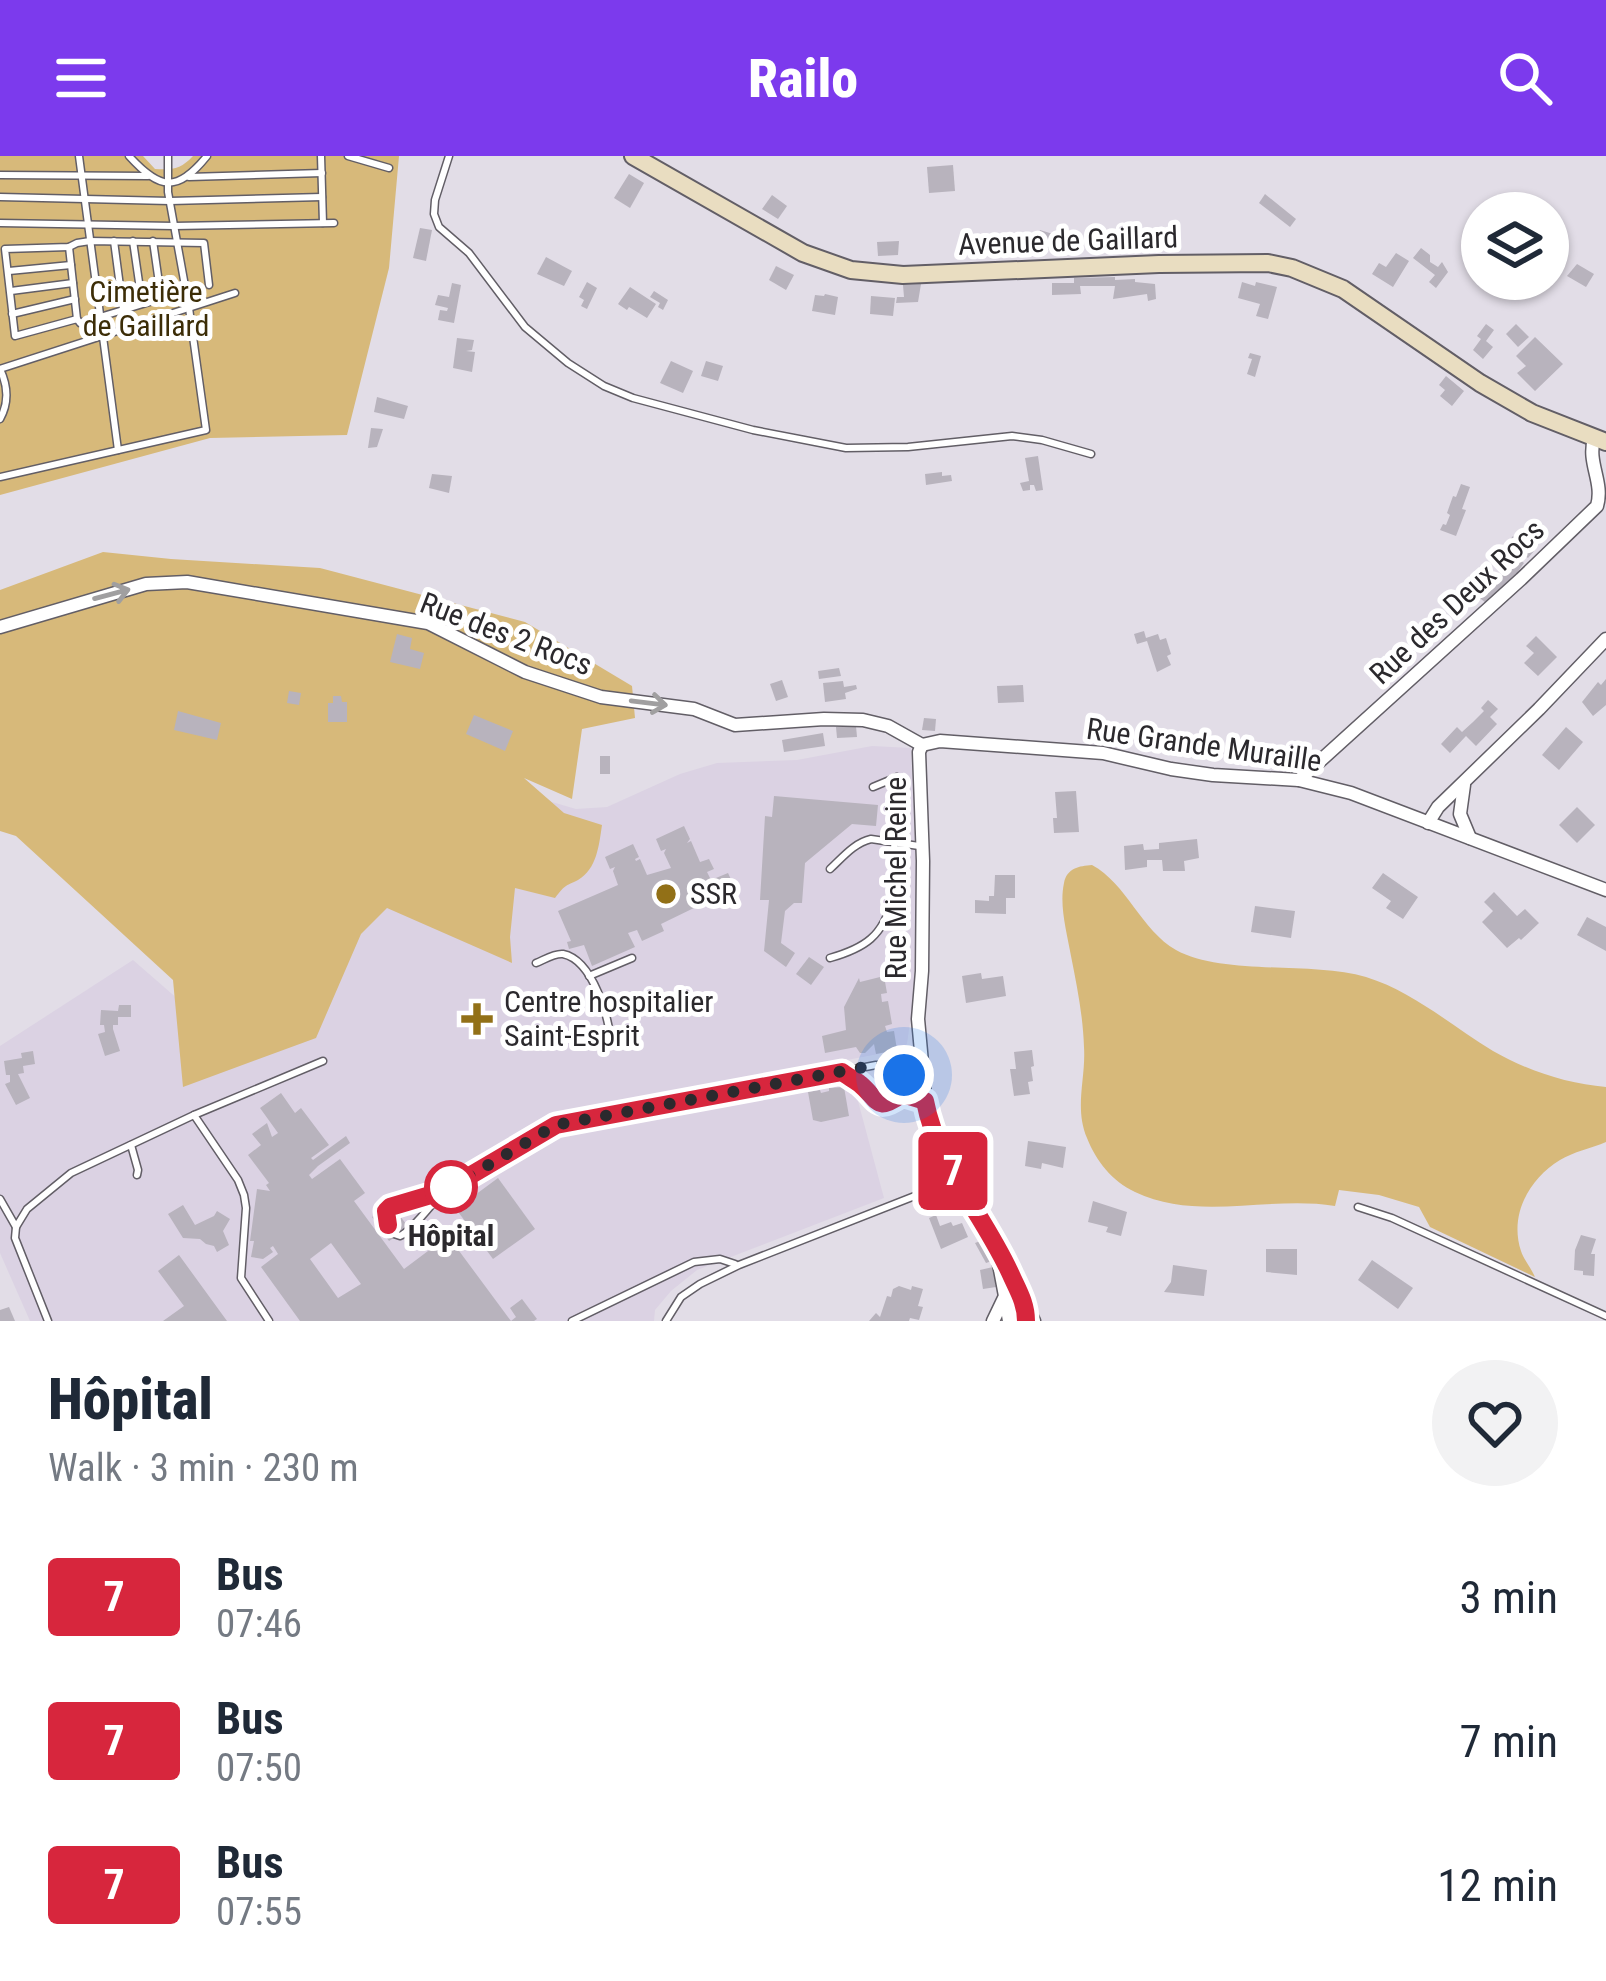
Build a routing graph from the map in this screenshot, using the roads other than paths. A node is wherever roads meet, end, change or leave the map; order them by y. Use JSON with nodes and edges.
{"nodes":[{"id":1,"x":79,"y":156,"type":"edge"},
{"id":2,"x":130,"y":156,"type":"edge"},
{"id":3,"x":168,"y":156,"type":"edge"},
{"id":4,"x":207,"y":156,"type":"edge"},
{"id":5,"x":321,"y":156,"type":"edge"},
{"id":6,"x":348,"y":156,"type":"edge"},
{"id":7,"x":449,"y":156,"type":"edge"},
{"id":8,"x":633,"y":156,"type":"edge"},
{"id":9,"x":389,"y":169,"type":"dead end"},
{"id":10,"x":322,"y":173,"type":"junction"},
{"id":11,"x":0,"y":175,"type":"edge"},
{"id":12,"x":82,"y":176,"type":"junction"},
{"id":13,"x":148,"y":176,"type":"junction"},
{"id":14,"x":190,"y":177,"type":"junction"},
{"id":15,"x":168,"y":183,"type":"junction"},
{"id":16,"x":0,"y":197,"type":"edge"},
{"id":17,"x":322,"y":197,"type":"junction"},
{"id":18,"x":85,"y":199,"type":"junction"},
{"id":19,"x":170,"y":201,"type":"junction"},
{"id":20,"x":0,"y":223,"type":"edge"},
{"id":21,"x":323,"y":223,"type":"junction"},
{"id":22,"x":334,"y":223,"type":"dead end"},
{"id":23,"x":88,"y":225,"type":"junction"},
{"id":24,"x":174,"y":226,"type":"junction"},
{"id":25,"x":90,"y":241,"type":"junction"},
{"id":26,"x":114,"y":242,"type":"junction"},
{"id":27,"x":134,"y":242,"type":"junction"},
{"id":28,"x":153,"y":242,"type":"junction"},
{"id":29,"x":177,"y":242,"type":"junction"},
{"id":30,"x":69,"y":248,"type":"junction"},
{"id":31,"x":71,"y":265,"type":"junction"},
{"id":32,"x":7,"y":271,"type":"junction"},
{"id":33,"x":73,"y":283,"type":"junction"},
{"id":34,"x":209,"y":285,"type":"dead end"},
{"id":35,"x":186,"y":291,"type":"junction"},
{"id":36,"x":10,"y":292,"type":"junction"},
{"id":37,"x":235,"y":293,"type":"dead end"},
{"id":38,"x":75,"y":299,"type":"junction"},
{"id":39,"x":161,"y":299,"type":"junction"},
{"id":40,"x":142,"y":304,"type":"junction"},
{"id":41,"x":189,"y":308,"type":"junction"},
{"id":42,"x":123,"y":310,"type":"junction"},
{"id":43,"x":12,"y":314,"type":"junction"},
{"id":44,"x":100,"y":317,"type":"junction"},
{"id":45,"x":77,"y":319,"type":"junction"},
{"id":46,"x":102,"y":336,"type":"junction"},
{"id":47,"x":0,"y":369,"type":"edge"},
{"id":48,"x":0,"y":418,"type":"edge"},
{"id":49,"x":1600,"y":441,"type":"edge"},
{"id":50,"x":118,"y":450,"type":"junction"},
{"id":51,"x":1091,"y":454,"type":"dead end"},
{"id":52,"x":0,"y":477,"type":"edge"},
{"id":53,"x":0,"y":627,"type":"edge"},
{"id":54,"x":1606,"y":638,"type":"edge"},
{"id":55,"x":922,"y":745,"type":"junction"},
{"id":56,"x":1299,"y":780,"type":"junction"},
{"id":57,"x":1464,"y":784,"type":"junction"},
{"id":58,"x":872,"y":787,"type":"dead end"},
{"id":59,"x":1428,"y":823,"type":"junction"},
{"id":60,"x":1470,"y":838,"type":"junction"},
{"id":61,"x":893,"y":842,"type":"junction"},
{"id":62,"x":923,"y":846,"type":"junction"},
{"id":63,"x":830,"y":869,"type":"dead end"},
{"id":64,"x":1606,"y":890,"type":"edge"},
{"id":65,"x":632,"y":958,"type":"dead end"},
{"id":66,"x":830,"y":958,"type":"dead end"},
{"id":67,"x":536,"y":963,"type":"dead end"},
{"id":68,"x":589,"y":976,"type":"junction"},
{"id":69,"x":611,"y":1045,"type":"dead end"},
{"id":70,"x":322,"y":1061,"type":"dead end"},
{"id":71,"x":920,"y":1064,"type":"junction"},
{"id":72,"x":898,"y":1068,"type":"junction"},
{"id":73,"x":842,"y":1072,"type":"junction"},
{"id":74,"x":902,"y":1094,"type":"junction"},
{"id":75,"x":925,"y":1101,"type":"junction"},
{"id":76,"x":194,"y":1115,"type":"junction"},
{"id":77,"x":131,"y":1145,"type":"junction"},
{"id":78,"x":136,"y":1175,"type":"dead end"},
{"id":79,"x":958,"y":1180,"type":"junction"},
{"id":80,"x":444,"y":1191,"type":"junction"},
{"id":81,"x":0,"y":1199,"type":"edge"},
{"id":82,"x":1358,"y":1207,"type":"dead end"},
{"id":83,"x":979,"y":1213,"type":"junction"},
{"id":84,"x":16,"y":1227,"type":"junction"},
{"id":85,"x":739,"y":1265,"type":"junction"},
{"id":86,"x":1005,"y":1296,"type":"junction"},
{"id":87,"x":1029,"y":1316,"type":"edge"},
{"id":88,"x":1606,"y":1316,"type":"edge"},
{"id":89,"x":48,"y":1321,"type":"edge"},
{"id":90,"x":269,"y":1321,"type":"edge"},
{"id":91,"x":572,"y":1321,"type":"edge"},
{"id":92,"x":666,"y":1321,"type":"edge"},
{"id":93,"x":993,"y":1321,"type":"edge"},
{"id":94,"x":1009,"y":1321,"type":"edge"}],
"edges":[{"from":1,"to":12,"type":"lane"},
{"from":2,"to":13,"type":"lane"},
{"from":3,"to":15,"type":"lane"},
{"from":4,"to":14,"type":"lane"},
{"from":5,"to":10,"type":"lane"},
{"from":6,"to":9,"type":"lane"},
{"from":7,"to":51,"type":"lane"},
{"from":8,"to":49,"type":"street","name":"Avenue de Gaillard"},
{"from":10,"to":14,"type":"lane"},
{"from":10,"to":17,"type":"lane"},
{"from":11,"to":12,"type":"lane"},
{"from":12,"to":13,"type":"lane"},
{"from":12,"to":18,"type":"lane"},
{"from":13,"to":15,"type":"lane"},
{"from":14,"to":15,"type":"lane"},
{"from":15,"to":19,"type":"lane"},
{"from":16,"to":18,"type":"lane"},
{"from":17,"to":19,"type":"lane"},
{"from":17,"to":21,"type":"lane"},
{"from":18,"to":19,"type":"lane"},
{"from":18,"to":23,"type":"lane"},
{"from":19,"to":24,"type":"lane"},
{"from":20,"to":23,"type":"lane"},
{"from":21,"to":22,"type":"lane"},
{"from":21,"to":24,"type":"lane"},
{"from":23,"to":24,"type":"lane"},
{"from":23,"to":25,"type":"lane"},
{"from":24,"to":29,"type":"lane"},
{"from":25,"to":26,"type":"lane"},
{"from":25,"to":30,"type":"lane"},
{"from":25,"to":44,"type":"lane"},
{"from":26,"to":27,"type":"lane"},
{"from":26,"to":42,"type":"lane"},
{"from":27,"to":28,"type":"lane"},
{"from":27,"to":40,"type":"lane"},
{"from":28,"to":29,"type":"lane"},
{"from":28,"to":39,"type":"lane"},
{"from":29,"to":34,"type":"lane"},
{"from":29,"to":35,"type":"lane"},
{"from":30,"to":31,"type":"lane"},
{"from":30,"to":32,"type":"lane"},
{"from":31,"to":32,"type":"lane"},
{"from":31,"to":33,"type":"lane"},
{"from":32,"to":36,"type":"lane"},
{"from":33,"to":36,"type":"lane"},
{"from":33,"to":38,"type":"lane"},
{"from":35,"to":39,"type":"lane"},
{"from":35,"to":41,"type":"lane"},
{"from":36,"to":43,"type":"lane"},
{"from":37,"to":41,"type":"lane"},
{"from":38,"to":43,"type":"lane"},
{"from":38,"to":45,"type":"lane"},
{"from":39,"to":40,"type":"lane"},
{"from":40,"to":42,"type":"lane"},
{"from":41,"to":46,"type":"lane"},
{"from":41,"to":50,"type":"lane"},
{"from":42,"to":44,"type":"lane"},
{"from":43,"to":45,"type":"lane"},
{"from":44,"to":45,"type":"lane"},
{"from":44,"to":46,"type":"lane"},
{"from":46,"to":47,"type":"lane"},
{"from":46,"to":50,"type":"lane"},
{"from":47,"to":48,"type":"lane"},
{"from":49,"to":56,"type":"street","name":"Rue des Deux Rocs"},
{"from":50,"to":52,"type":"lane"},
{"from":53,"to":55,"type":"street","name":"Rue des 2 Rocs","one_way":true},
{"from":54,"to":57,"type":"street"},
{"from":55,"to":56,"type":"street","name":"Rue Grande Muraille"},
{"from":55,"to":62,"type":"street","name":"Rue Michel Reine"},
{"from":56,"to":59,"type":"street","name":"Rue Grande Muraille"},
{"from":57,"to":59,"type":"street"},
{"from":57,"to":60,"type":"street"},
{"from":58,"to":61,"type":"lane"},
{"from":59,"to":60,"type":"street","name":"Rue Grande Muraille"},
{"from":60,"to":64,"type":"street","name":"Rue Grande Muraille"},
{"from":61,"to":62,"type":"lane"},
{"from":61,"to":63,"type":"lane"},
{"from":61,"to":66,"type":"lane"},
{"from":62,"to":71,"type":"street","name":"Rue Michel Reine"},
{"from":65,"to":68,"type":"lane"},
{"from":67,"to":68,"type":"lane"},
{"from":68,"to":69,"type":"lane"},
{"from":70,"to":76,"type":"lane"},
{"from":71,"to":72,"type":"lane"},
{"from":71,"to":75,"type":"street","name":"Rue Michel Reine"},
{"from":72,"to":73,"type":"lane"},
{"from":72,"to":74,"type":"lane"},
{"from":73,"to":74,"type":"lane"},
{"from":73,"to":80,"type":"lane"},
{"from":74,"to":75,"type":"lane"},
{"from":75,"to":79,"type":"street","name":"Rue Michel Reine"},
{"from":76,"to":77,"type":"lane"},
{"from":76,"to":90,"type":"lane"},
{"from":77,"to":78,"type":"lane"},
{"from":77,"to":84,"type":"lane"},
{"from":79,"to":83,"type":"street","name":"Rue Michel Reine"},
{"from":79,"to":85,"type":"lane"},
{"from":80,"to":80,"type":"lane"},
{"from":81,"to":84,"type":"lane"},
{"from":82,"to":88,"type":"lane"},
{"from":83,"to":86,"type":"street","name":"Rue Michel Reine"},
{"from":83,"to":87,"type":"street","name":"Rue Michel Reine"},
{"from":84,"to":89,"type":"lane"},
{"from":85,"to":91,"type":"lane"},
{"from":85,"to":92,"type":"lane"},
{"from":86,"to":93,"type":"street"},
{"from":86,"to":94,"type":"street","name":"Rue Michel Reine"}]}
